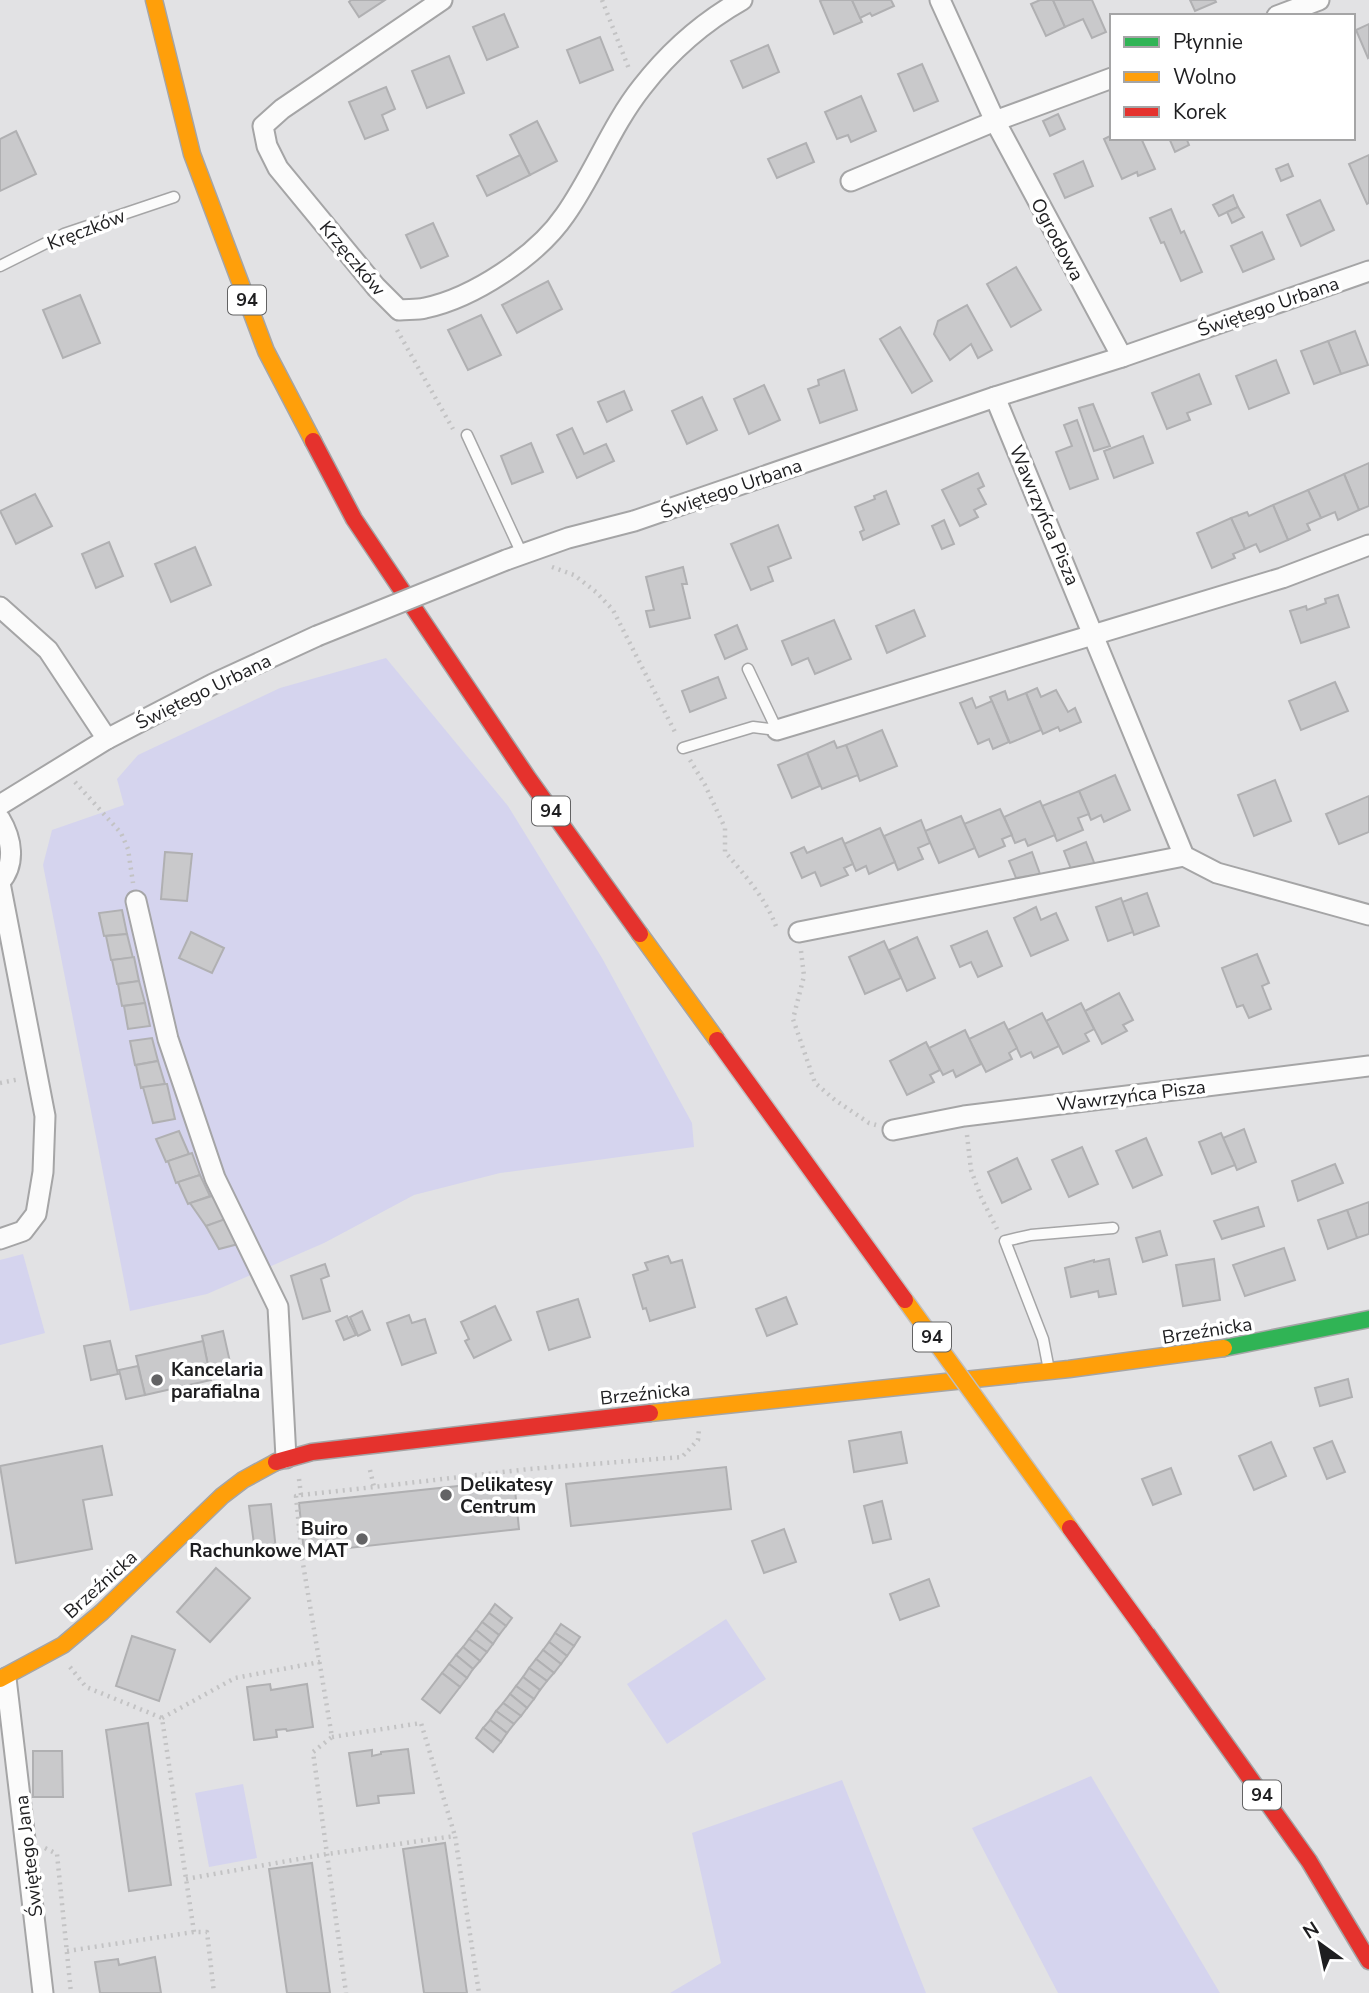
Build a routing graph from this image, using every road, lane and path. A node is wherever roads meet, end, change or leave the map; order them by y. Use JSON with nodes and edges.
{"nodes":[{"id":1,"x":154,"y":0,"type":"edge"},
{"id":2,"x":442,"y":0,"type":"edge"},
{"id":3,"x":602,"y":0,"type":"edge"},
{"id":4,"x":742,"y":0,"type":"edge"},
{"id":5,"x":940,"y":0,"type":"edge"},
{"id":6,"x":1319,"y":0,"type":"edge"},
{"id":7,"x":1282,"y":14,"type":"edge"},
{"id":8,"x":631,"y":72,"type":"dead end"},
{"id":9,"x":1110,"y":79,"type":"edge"},
{"id":10,"x":995,"y":121,"type":"junction"},
{"id":11,"x":851,"y":181,"type":"dead end"},
{"id":12,"x":174,"y":197,"type":"dead end"},
{"id":13,"x":0,"y":266,"type":"edge"},
{"id":14,"x":1369,"y":271,"type":"edge"},
{"id":15,"x":399,"y":310,"type":"junction"},
{"id":16,"x":1122,"y":357,"type":"junction"},
{"id":17,"x":995,"y":397,"type":"junction"},
{"id":18,"x":467,"y":435,"type":"joint"},
{"id":19,"x":1369,"y":545,"type":"edge"},
{"id":20,"x":514,"y":557,"type":"junction"},
{"id":21,"x":549,"y":560,"type":"dead end"},
{"id":22,"x":0,"y":607,"type":"edge"},
{"id":23,"x":1094,"y":634,"type":"junction"},
{"id":24,"x":748,"y":669,"type":"dead end"},
{"id":25,"x":777,"y":730,"type":"junction"},
{"id":26,"x":107,"y":739,"type":"junction"},
{"id":27,"x":683,"y":748,"type":"junction"},
{"id":28,"x":88,"y":794,"type":"dead end"},
{"id":29,"x":0,"y":805,"type":"edge"},
{"id":30,"x":0,"y":819,"type":"edge"},
{"id":31,"x":1184,"y":856,"type":"junction"},
{"id":32,"x":0,"y":883,"type":"edge"},
{"id":33,"x":136,"y":901,"type":"joint"},
{"id":34,"x":1369,"y":915,"type":"edge"},
{"id":35,"x":799,"y":932,"type":"junction"},
{"id":36,"x":1369,"y":1066,"type":"edge"},
{"id":37,"x":964,"y":1116,"type":"junction"},
{"id":38,"x":893,"y":1130,"type":"joint"},
{"id":39,"x":1114,"y":1228,"type":"dead end"},
{"id":40,"x":0,"y":1238,"type":"edge"},
{"id":41,"x":1005,"y":1241,"type":"junction"},
{"id":42,"x":1369,"y":1319,"type":"edge"},
{"id":43,"x":1049,"y":1370,"type":"junction"},
{"id":44,"x":699,"y":1427,"type":"dead end"},
{"id":45,"x":368,"y":1461,"type":"dead end"},
{"id":46,"x":292,"y":1463,"type":"junction"},
{"id":47,"x":373,"y":1487,"type":"junction"},
{"id":48,"x":301,"y":1494,"type":"junction"},
{"id":49,"x":66,"y":1662,"type":"dead end"},
{"id":50,"x":320,"y":1662,"type":"junction"},
{"id":51,"x":3,"y":1679,"type":"edge"},
{"id":52,"x":162,"y":1718,"type":"junction"},
{"id":53,"x":332,"y":1737,"type":"junction"},
{"id":54,"x":455,"y":1836,"type":"junction"},
{"id":55,"x":327,"y":1854,"type":"junction"},
{"id":56,"x":186,"y":1879,"type":"junction"},
{"id":57,"x":194,"y":1932,"type":"junction"},
{"id":58,"x":67,"y":1951,"type":"dead end"},
{"id":59,"x":1369,"y":1961,"type":"edge"},
{"id":60,"x":43,"y":1993,"type":"edge"},
{"id":61,"x":214,"y":1993,"type":"edge"},
{"id":62,"x":346,"y":1993,"type":"edge"},
{"id":63,"x":479,"y":1993,"type":"edge"}],
"edges":[{"from":1,"to":59,"type":"main road","number":"94","bridge":true},
{"from":2,"to":15,"type":"street","name":"Krzęczków"},
{"from":3,"to":8,"type":"path"},
{"from":4,"to":15,"type":"street","name":"Krzęczków"},
{"from":5,"to":10,"type":"street","name":"Ogrodowa"},
{"from":6,"to":7,"type":"street"},
{"from":9,"to":10,"type":"street"},
{"from":10,"to":11,"type":"street"},
{"from":10,"to":16,"type":"street","name":"Ogrodowa"},
{"from":12,"to":13,"type":"lane","name":"Kręczków"},
{"from":14,"to":16,"type":"street","name":"Świętego Urbana"},
{"from":15,"to":18,"type":"path"},
{"from":16,"to":17,"type":"street","name":"Świętego Urbana"},
{"from":17,"to":20,"type":"street","name":"Świętego Urbana"},
{"from":17,"to":23,"type":"street","name":"Wawrzyńca Pisza"},
{"from":18,"to":20,"type":"lane"},
{"from":19,"to":23,"type":"street"},
{"from":20,"to":26,"type":"street","name":"Świętego Urbana","bridge":true},
{"from":21,"to":27,"type":"path"},
{"from":22,"to":26,"type":"street"},
{"from":23,"to":25,"type":"street"},
{"from":23,"to":31,"type":"street","name":"Wawrzyńca Pisza"},
{"from":24,"to":25,"type":"lane"},
{"from":25,"to":27,"type":"lane"},
{"from":26,"to":29,"type":"street","name":"Świętego Urbana"},
{"from":27,"to":35,"type":"path"},
{"from":28,"to":33,"type":"path"},
{"from":30,"to":32,"type":"street"},
{"from":31,"to":34,"type":"street"},
{"from":31,"to":35,"type":"street"},
{"from":32,"to":40,"type":"street"},
{"from":33,"to":46,"type":"street"},
{"from":35,"to":38,"type":"path"},
{"from":36,"to":37,"type":"street","name":"Wawrzyńca Pisza"},
{"from":37,"to":38,"type":"street","name":"Wawrzyńca Pisza"},
{"from":37,"to":41,"type":"path"},
{"from":39,"to":41,"type":"lane"},
{"from":41,"to":43,"type":"lane"},
{"from":42,"to":43,"type":"main road","name":"Brzeźnicka"},
{"from":43,"to":46,"type":"main road","name":"Brzeźnicka"},
{"from":44,"to":47,"type":"path"},
{"from":45,"to":47,"type":"path"},
{"from":46,"to":48,"type":"path"},
{"from":46,"to":51,"type":"main road","name":"Brzeźnicka"},
{"from":47,"to":48,"type":"path"},
{"from":48,"to":50,"type":"path"},
{"from":49,"to":52,"type":"path"},
{"from":50,"to":52,"type":"path"},
{"from":50,"to":53,"type":"path"},
{"from":51,"to":60,"type":"street","name":"Świętego Jana"},
{"from":52,"to":56,"type":"path"},
{"from":53,"to":54,"type":"path"},
{"from":53,"to":55,"type":"path"},
{"from":54,"to":55,"type":"path"},
{"from":54,"to":63,"type":"path"},
{"from":55,"to":56,"type":"path"},
{"from":55,"to":62,"type":"path"},
{"from":56,"to":57,"type":"path"},
{"from":57,"to":58,"type":"path"},
{"from":57,"to":61,"type":"path"}]}
